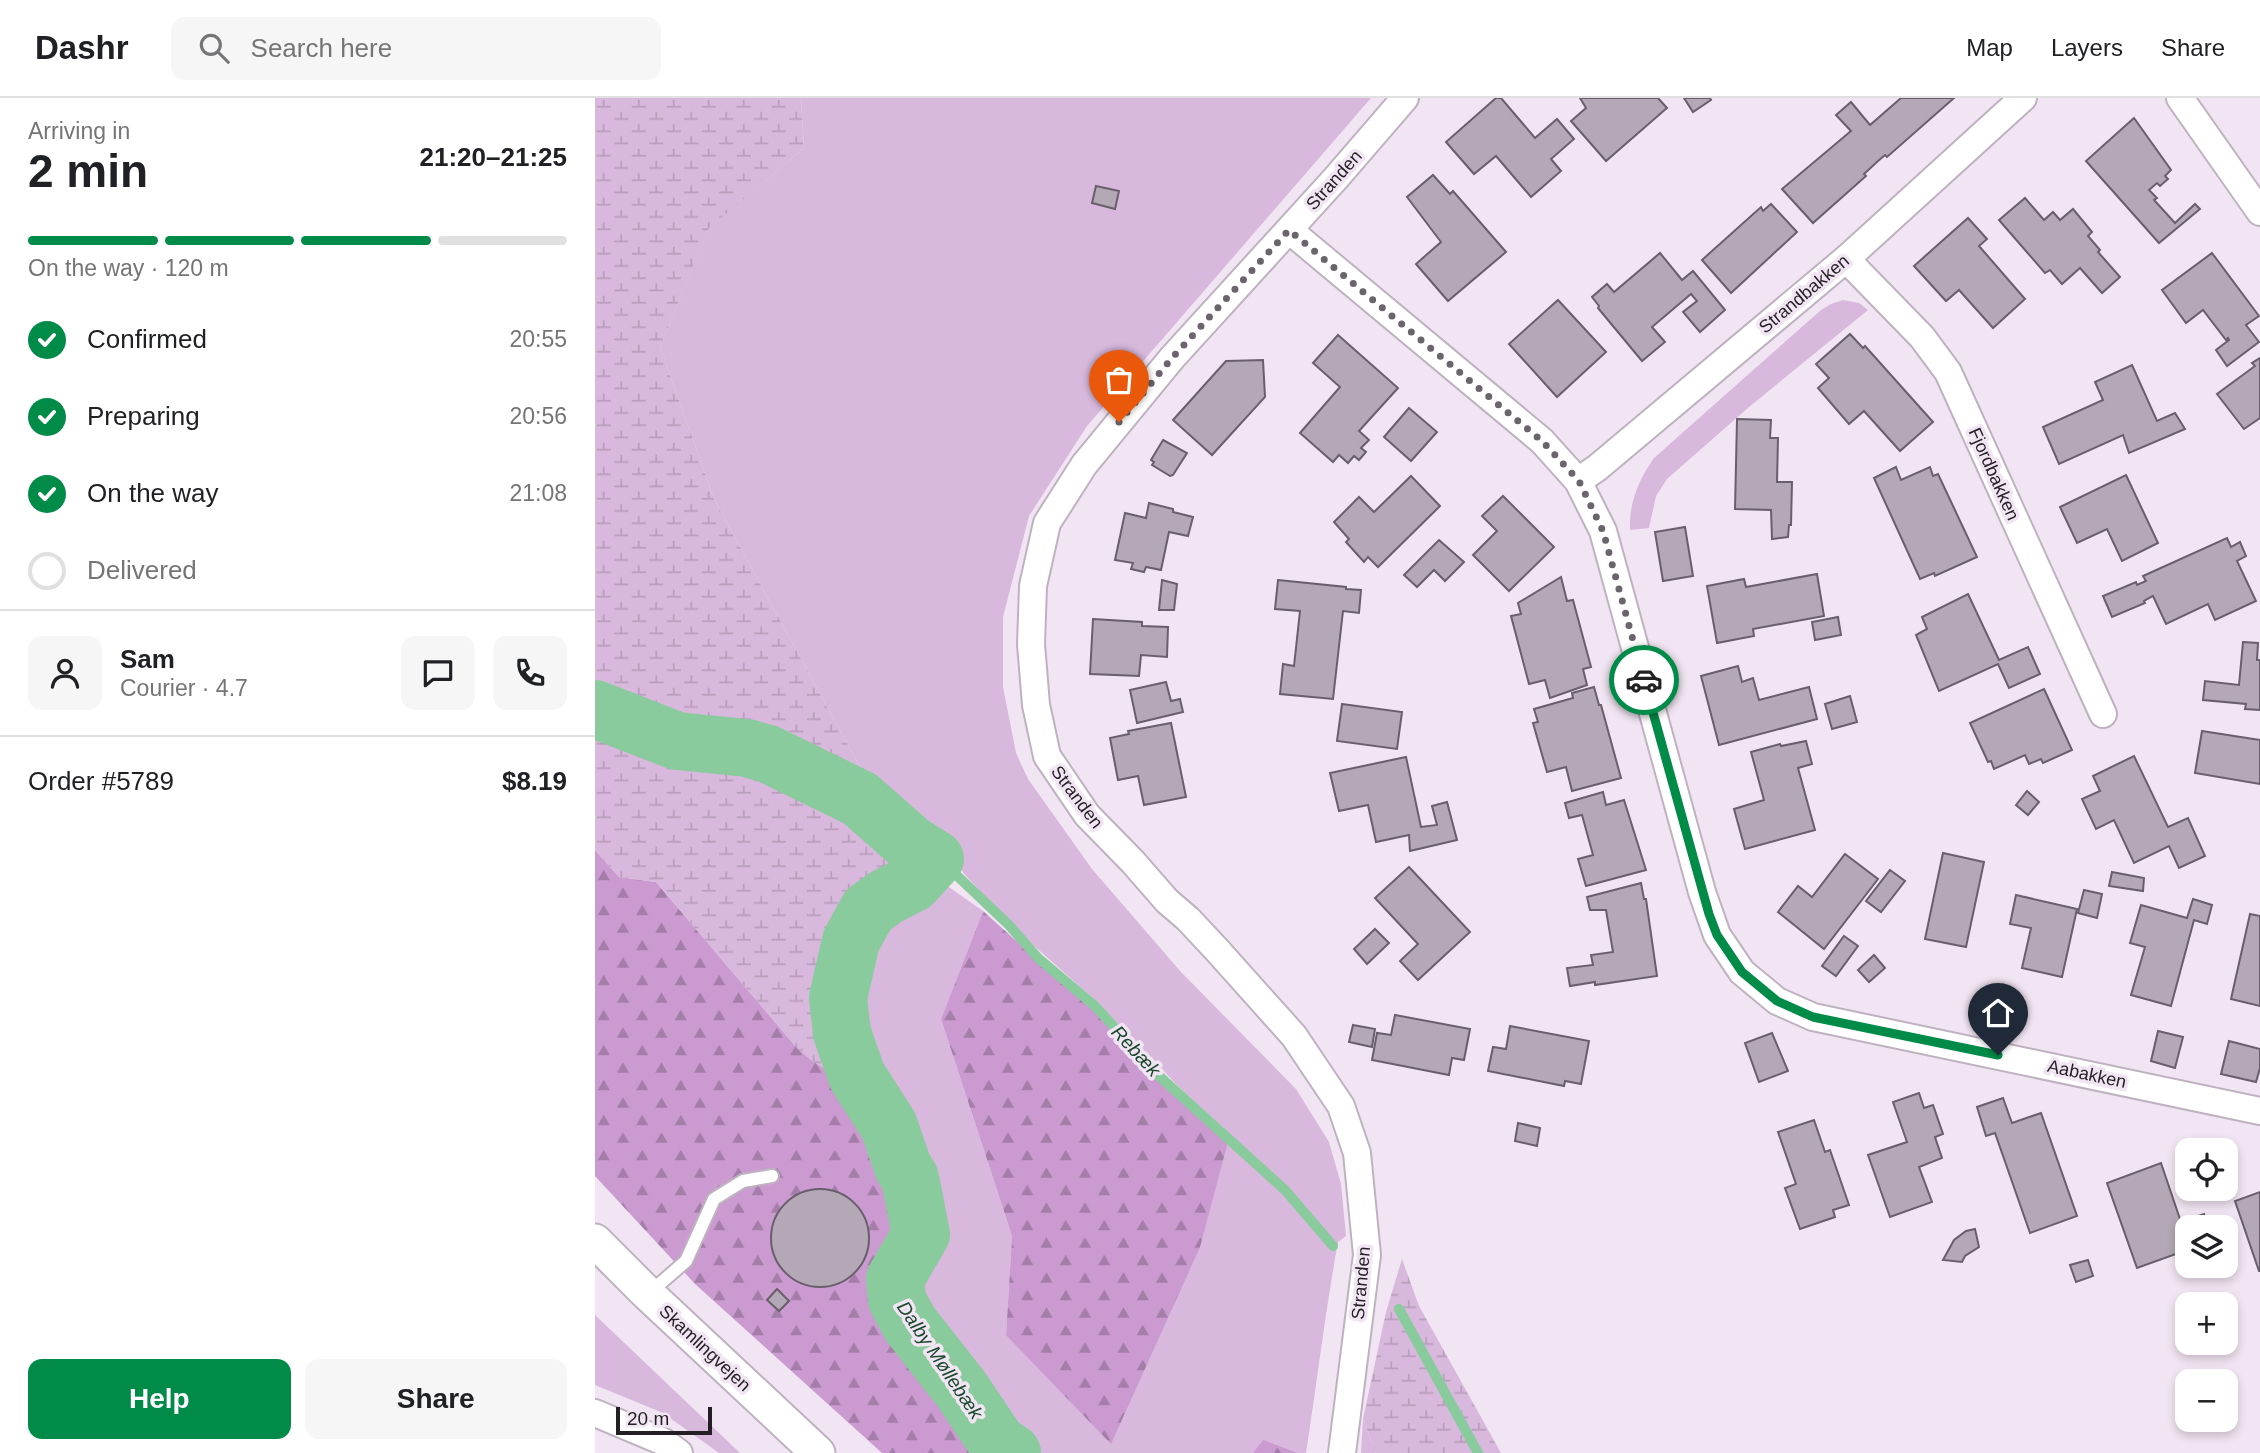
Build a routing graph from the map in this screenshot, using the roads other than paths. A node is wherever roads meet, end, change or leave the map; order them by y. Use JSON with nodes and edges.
{"nodes":[{"id":1,"x":1405,"y":98,"type":"edge"},
{"id":2,"x":2023,"y":98,"type":"edge"},
{"id":3,"x":2180,"y":98,"type":"edge"},
{"id":4,"x":2260,"y":212,"type":"edge"},
{"id":5,"x":1289,"y":230,"type":"junction"},
{"id":6,"x":1846,"y":259,"type":"junction"},
{"id":7,"x":1579,"y":481,"type":"junction"},
{"id":8,"x":2103,"y":714,"type":"dead end"},
{"id":9,"x":2260,"y":1111,"type":"edge"},
{"id":10,"x":772,"y":1176,"type":"dead end"},
{"id":11,"x":595,"y":1241,"type":"edge"},
{"id":12,"x":648,"y":1294,"type":"junction"},
{"id":13,"x":595,"y":1413,"type":"edge"},
{"id":14,"x":679,"y":1453,"type":"edge"},
{"id":15,"x":818,"y":1453,"type":"edge"},
{"id":16,"x":1342,"y":1453,"type":"edge"}],
"edges":[{"from":1,"to":5,"type":"street","name":"Stranden"},
{"from":2,"to":6,"type":"street","name":"Strandbakken"},
{"from":3,"to":4,"type":"street"},
{"from":5,"to":7,"type":"street","name":"Aabakken"},
{"from":5,"to":16,"type":"street","name":"Stranden"},
{"from":6,"to":7,"type":"street","name":"Strandbakken"},
{"from":6,"to":8,"type":"street","name":"Fjordbakken"},
{"from":7,"to":9,"type":"street","name":"Aabakken"},
{"from":10,"to":12,"type":"lane"},
{"from":11,"to":12,"type":"street","name":"Skamlingvejen"},
{"from":12,"to":15,"type":"street","name":"Skamlingvejen"},
{"from":13,"to":14,"type":"street"}]}
